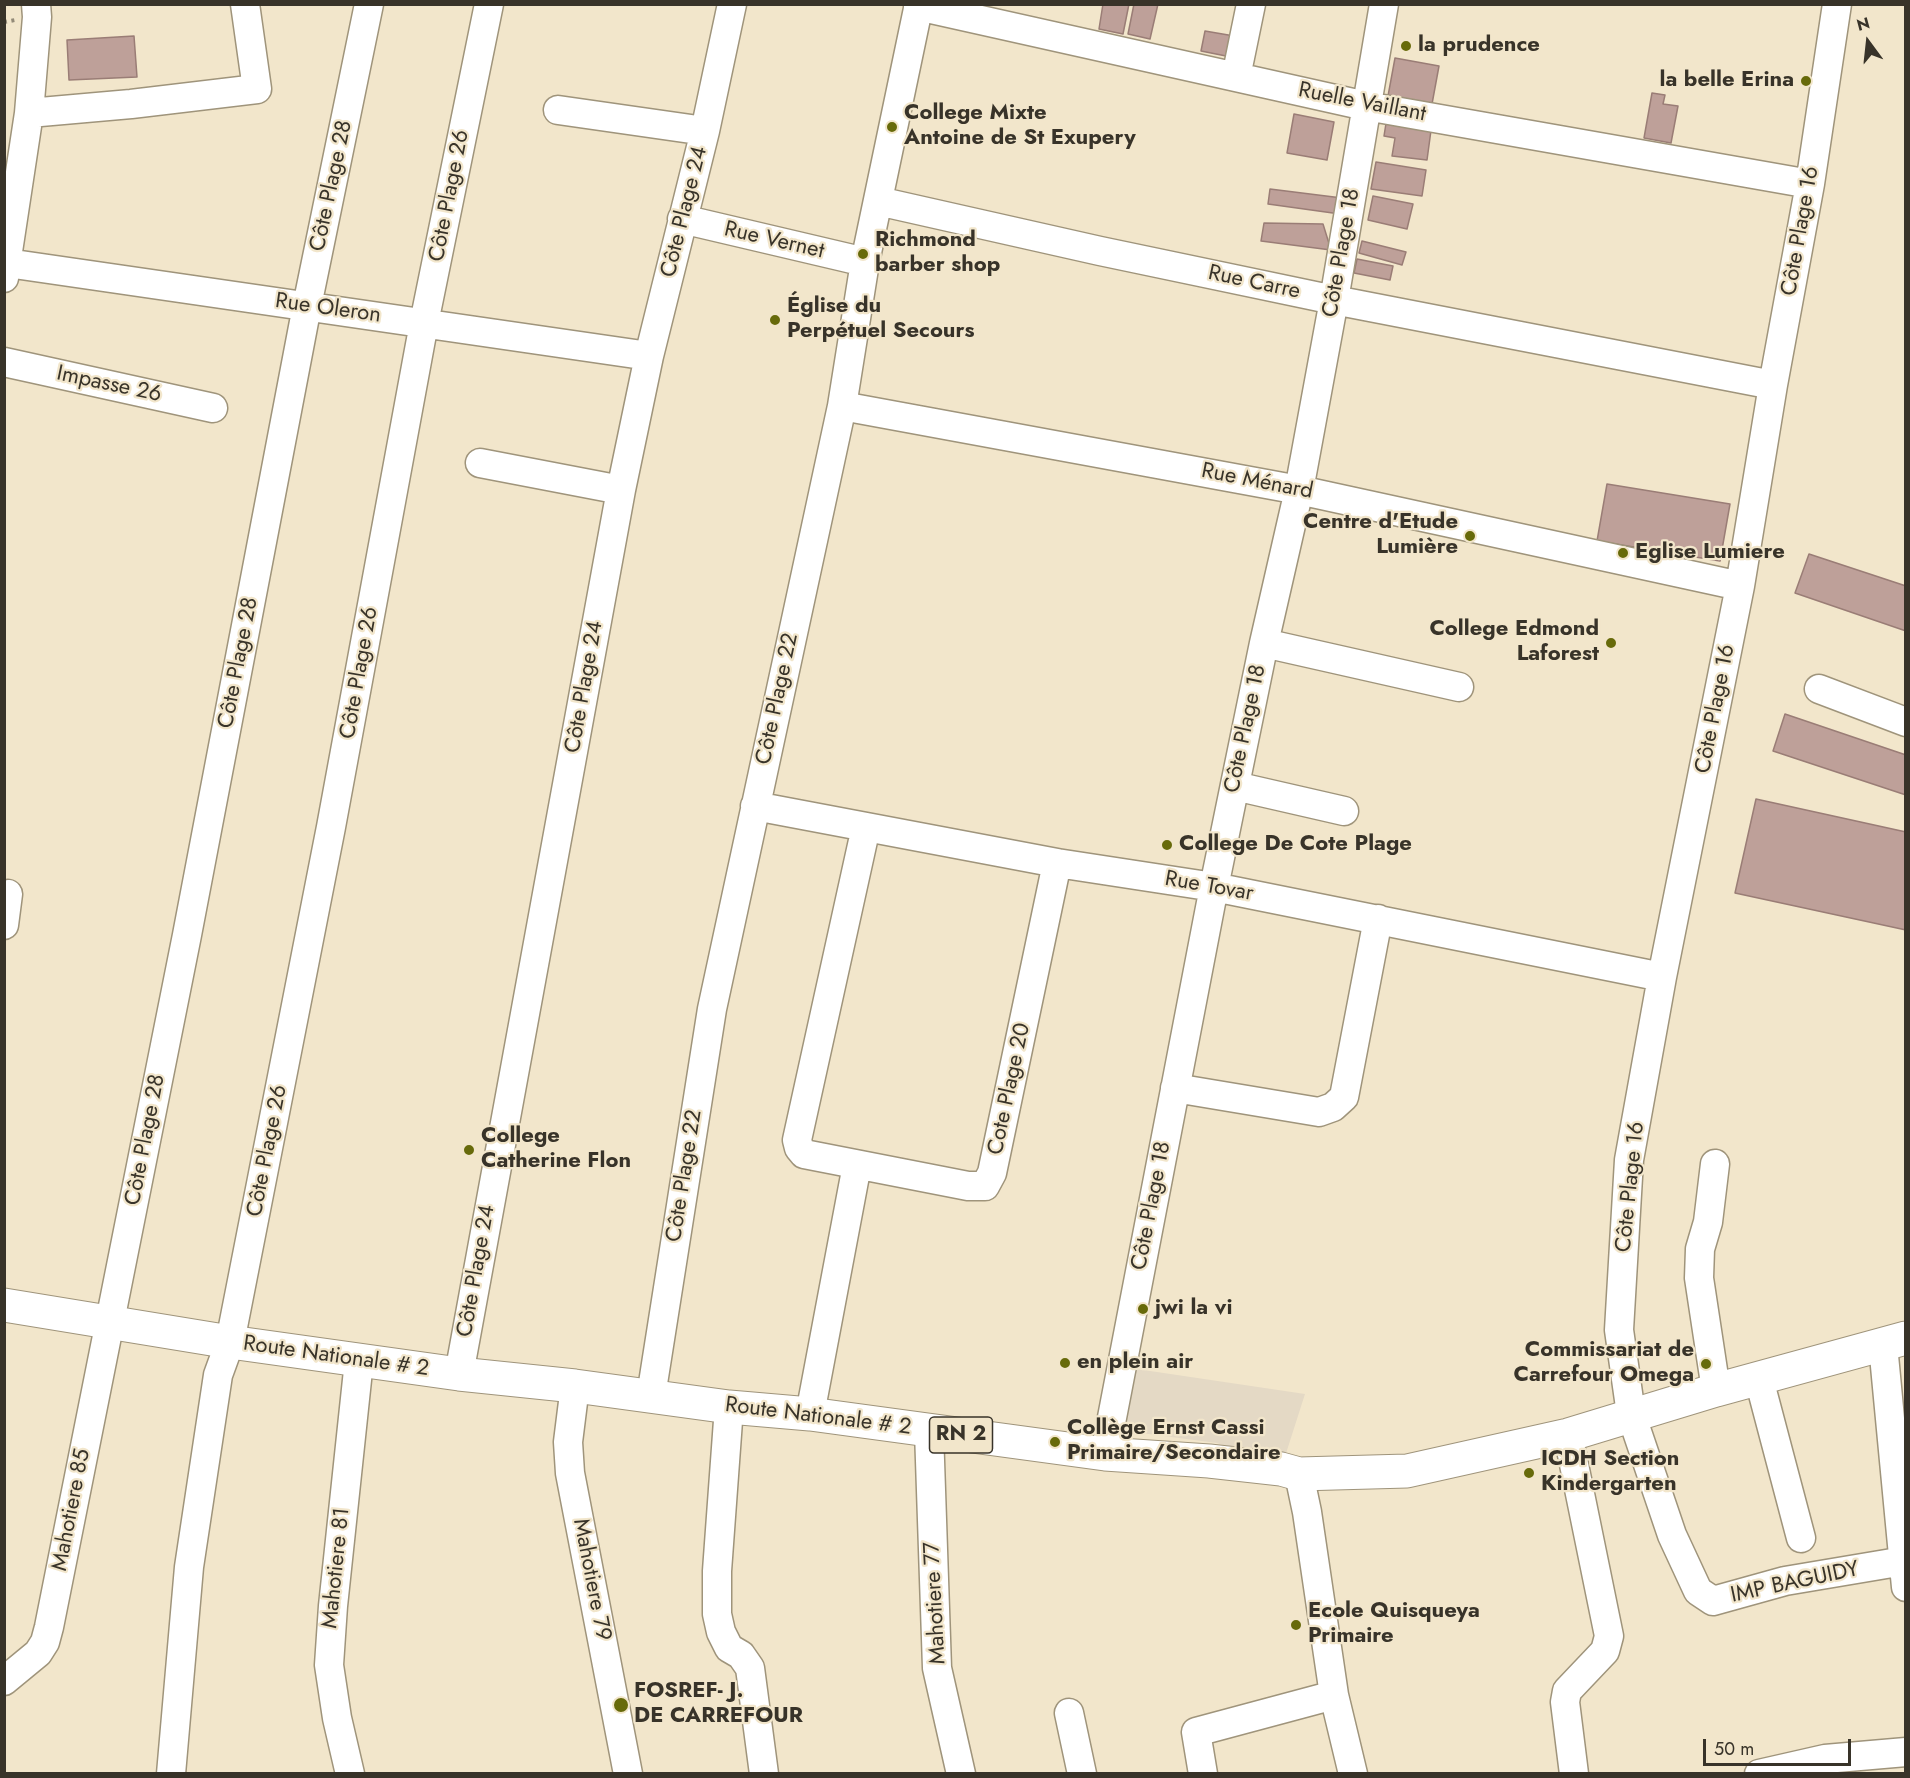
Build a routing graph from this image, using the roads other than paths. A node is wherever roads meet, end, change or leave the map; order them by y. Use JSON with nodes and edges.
{"nodes":[{"id":1,"x":36,"y":4,"type":"edge"},
{"id":2,"x":245,"y":4,"type":"edge"},
{"id":3,"x":369,"y":4,"type":"edge"},
{"id":4,"x":489,"y":4,"type":"edge"},
{"id":5,"x":732,"y":4,"type":"edge"},
{"id":6,"x":1251,"y":4,"type":"edge"},
{"id":7,"x":1384,"y":4,"type":"edge"},
{"id":8,"x":1837,"y":4,"type":"edge"},
{"id":9,"x":918,"y":5,"type":"edge"},
{"id":10,"x":1236,"y":77,"type":"junction"},
{"id":11,"x":1366,"y":106,"type":"junction"},
{"id":12,"x":558,"y":110,"type":"dead end"},
{"id":13,"x":29,"y":113,"type":"junction"},
{"id":14,"x":705,"y":131,"type":"junction"},
{"id":15,"x":1810,"y":184,"type":"junction"},
{"id":16,"x":878,"y":201,"type":"junction"},
{"id":17,"x":9,"y":211,"type":"edge"},
{"id":18,"x":682,"y":219,"type":"junction"},
{"id":19,"x":866,"y":262,"type":"junction"},
{"id":20,"x":6,"y":271,"type":"edge"},
{"id":21,"x":1334,"y":300,"type":"junction"},
{"id":22,"x":307,"y":306,"type":"junction"},
{"id":23,"x":424,"y":323,"type":"junction"},
{"id":24,"x":649,"y":356,"type":"junction"},
{"id":25,"x":4,"y":362,"type":"edge"},
{"id":26,"x":1773,"y":385,"type":"junction"},
{"id":27,"x":842,"y":406,"type":"junction"},
{"id":28,"x":213,"y":408,"type":"dead end"},
{"id":29,"x":480,"y":463,"type":"dead end"},
{"id":30,"x":621,"y":490,"type":"junction"},
{"id":31,"x":1299,"y":490,"type":"junction"},
{"id":32,"x":1740,"y":586,"type":"junction"},
{"id":33,"x":1264,"y":643,"type":"junction"},
{"id":34,"x":1459,"y":687,"type":"dead end"},
{"id":35,"x":1819,"y":689,"type":"dead end"},
{"id":36,"x":1905,"y":722,"type":"edge"},
{"id":37,"x":1235,"y":786,"type":"junction"},
{"id":38,"x":755,"y":806,"type":"junction"},
{"id":39,"x":1344,"y":811,"type":"dead end"},
{"id":40,"x":866,"y":827,"type":"junction"},
{"id":41,"x":1057,"y":863,"type":"junction"},
{"id":42,"x":1214,"y":887,"type":"junction"},
{"id":43,"x":8,"y":894,"type":"dead end"},
{"id":44,"x":1378,"y":919,"type":"junction"},
{"id":45,"x":4,"y":925,"type":"edge"},
{"id":46,"x":1662,"y":977,"type":"junction"},
{"id":47,"x":1175,"y":1088,"type":"junction"},
{"id":48,"x":1715,"y":1164,"type":"dead end"},
{"id":49,"x":857,"y":1165,"type":"junction"},
{"id":50,"x":4,"y":1305,"type":"edge"},
{"id":51,"x":109,"y":1322,"type":"junction"},
{"id":52,"x":1894,"y":1341,"type":"edge"},
{"id":53,"x":230,"y":1342,"type":"junction"},
{"id":54,"x":359,"y":1361,"type":"junction"},
{"id":55,"x":459,"y":1374,"type":"junction"},
{"id":56,"x":1759,"y":1379,"type":"junction"},
{"id":57,"x":575,"y":1386,"type":"junction"},
{"id":58,"x":1716,"y":1390,"type":"junction"},
{"id":59,"x":651,"y":1396,"type":"junction"},
{"id":60,"x":729,"y":1407,"type":"junction"},
{"id":61,"x":810,"y":1414,"type":"junction"},
{"id":62,"x":1631,"y":1414,"type":"junction"},
{"id":63,"x":929,"y":1431,"type":"junction"},
{"id":64,"x":1568,"y":1435,"type":"junction"},
{"id":65,"x":1105,"y":1454,"type":"junction"},
{"id":66,"x":1299,"y":1474,"type":"junction"},
{"id":67,"x":1801,"y":1538,"type":"dead end"},
{"id":68,"x":1905,"y":1574,"type":"edge"},
{"id":69,"x":4,"y":1681,"type":"edge"},
{"id":70,"x":1334,"y":1695,"type":"junction"},
{"id":71,"x":1069,"y":1713,"type":"dead end"},
{"id":72,"x":1905,"y":1752,"type":"edge"},
{"id":73,"x":171,"y":1773,"type":"edge"},
{"id":74,"x":350,"y":1773,"type":"edge"},
{"id":75,"x":628,"y":1773,"type":"edge"},
{"id":76,"x":764,"y":1773,"type":"edge"},
{"id":77,"x":961,"y":1773,"type":"edge"},
{"id":78,"x":1082,"y":1773,"type":"edge"},
{"id":79,"x":1203,"y":1773,"type":"edge"},
{"id":80,"x":1353,"y":1773,"type":"edge"},
{"id":81,"x":1574,"y":1773,"type":"edge"},
{"id":82,"x":1759,"y":1773,"type":"edge"}],
"edges":[{"from":1,"to":13,"type":"street"},
{"from":2,"to":13,"type":"street"},
{"from":3,"to":22,"type":"street","name":"Côte Plage 28"},
{"from":4,"to":23,"type":"street","name":"Côte Plage 26"},
{"from":5,"to":14,"type":"street","name":"Côte Plage 24"},
{"from":6,"to":10,"type":"street"},
{"from":7,"to":11,"type":"street","name":"Côte Plage 18"},
{"from":8,"to":15,"type":"street","name":"Côte Plage 16"},
{"from":9,"to":10,"type":"street","name":"Ruelle Vaillant"},
{"from":9,"to":16,"type":"street","name":"Côte Plage 22"},
{"from":10,"to":11,"type":"street","name":"Ruelle Vaillant"},
{"from":11,"to":15,"type":"street","name":"Ruelle Vaillant"},
{"from":11,"to":21,"type":"street","name":"Côte Plage 18"},
{"from":12,"to":14,"type":"street"},
{"from":13,"to":17,"type":"street"},
{"from":14,"to":18,"type":"street","name":"Côte Plage 24"},
{"from":15,"to":26,"type":"street","name":"Côte Plage 16"},
{"from":16,"to":19,"type":"street","name":"Côte Plage 22"},
{"from":16,"to":21,"type":"street","name":"Rue Carre"},
{"from":17,"to":20,"type":"street"},
{"from":18,"to":19,"type":"street","name":"Rue Vernet"},
{"from":18,"to":24,"type":"street","name":"Côte Plage 24"},
{"from":19,"to":27,"type":"street","name":"Côte Plage 22"},
{"from":20,"to":22,"type":"street","name":"Rue Oleron"},
{"from":21,"to":26,"type":"street","name":"Rue Carre"},
{"from":21,"to":31,"type":"street","name":"Côte Plage 18"},
{"from":22,"to":23,"type":"street","name":"Rue Oleron"},
{"from":22,"to":51,"type":"street","name":"Côte Plage 28"},
{"from":23,"to":24,"type":"street","name":"Rue Oleron"},
{"from":23,"to":53,"type":"street","name":"Côte Plage 26"},
{"from":24,"to":30,"type":"street","name":"Côte Plage 24"},
{"from":25,"to":28,"type":"street","name":"Impasse 26"},
{"from":26,"to":32,"type":"street","name":"Côte Plage 16"},
{"from":27,"to":31,"type":"street","name":"Rue Ménard"},
{"from":27,"to":38,"type":"street","name":"Côte Plage 22"},
{"from":29,"to":30,"type":"street"},
{"from":30,"to":55,"type":"street","name":"Côte Plage 24"},
{"from":31,"to":32,"type":"street","name":"Rue Ménard"},
{"from":31,"to":33,"type":"street","name":"Côte Plage 18"},
{"from":32,"to":46,"type":"street","name":"Côte Plage 16"},
{"from":33,"to":34,"type":"street"},
{"from":33,"to":37,"type":"street","name":"Côte Plage 18"},
{"from":35,"to":36,"type":"street"},
{"from":37,"to":39,"type":"street"},
{"from":37,"to":42,"type":"street","name":"Côte Plage 18"},
{"from":38,"to":40,"type":"street","name":"Rue Tovar"},
{"from":38,"to":59,"type":"street","name":"Côte Plage 22"},
{"from":40,"to":41,"type":"street","name":"Rue Tovar"},
{"from":40,"to":49,"type":"street","name":"Cote Plage 20"},
{"from":41,"to":42,"type":"street","name":"Rue Tovar"},
{"from":41,"to":49,"type":"street","name":"Cote Plage 20"},
{"from":42,"to":44,"type":"street","name":"Rue Tovar"},
{"from":42,"to":47,"type":"street","name":"Côte Plage 18"},
{"from":43,"to":45,"type":"street"},
{"from":44,"to":46,"type":"street","name":"Rue Tovar"},
{"from":44,"to":47,"type":"street"},
{"from":46,"to":62,"type":"street","name":"Côte Plage 16"},
{"from":47,"to":65,"type":"street","name":"Côte Plage 18"},
{"from":48,"to":58,"type":"street"},
{"from":49,"to":61,"type":"street"},
{"from":50,"to":51,"type":"main road","name":"Route Nationale # 2","number":"RN 2"},
{"from":51,"to":53,"type":"main road","name":"Route Nationale # 2","number":"RN 2"},
{"from":51,"to":69,"type":"street","name":"Mahotiere 85"},
{"from":52,"to":56,"type":"main road","name":"Route Nationale # 2","number":"RN 2"},
{"from":52,"to":68,"type":"street"},
{"from":53,"to":54,"type":"main road","name":"Route Nationale # 2","number":"RN 2"},
{"from":53,"to":73,"type":"street","name":"Côte Plage 26"},
{"from":54,"to":55,"type":"main road","name":"Route Nationale # 2","number":"RN 2"},
{"from":54,"to":74,"type":"street","name":"Mahotiere 81"},
{"from":55,"to":57,"type":"main road","name":"Route Nationale # 2","number":"RN 2"},
{"from":56,"to":58,"type":"main road","name":"Route Nationale # 2","number":"RN 2"},
{"from":56,"to":67,"type":"street"},
{"from":57,"to":59,"type":"main road","name":"Route Nationale # 2","number":"RN 2"},
{"from":57,"to":75,"type":"street","name":"Mahotiere 79"},
{"from":58,"to":62,"type":"main road","name":"Route Nationale # 2","number":"RN 2"},
{"from":59,"to":60,"type":"main road","name":"Route Nationale # 2","number":"RN 2"},
{"from":60,"to":61,"type":"main road","name":"Route Nationale # 2","number":"RN 2"},
{"from":60,"to":76,"type":"street"},
{"from":61,"to":63,"type":"main road","name":"Route Nationale # 2","number":"RN 2"},
{"from":62,"to":64,"type":"main road","name":"Route Nationale # 2","number":"RN 2"},
{"from":62,"to":68,"type":"street","name":"IMP BAGUIDY"},
{"from":63,"to":65,"type":"main road","name":"Route Nationale # 2","number":"RN 2"},
{"from":63,"to":77,"type":"street","name":"Mahotiere 77"},
{"from":64,"to":66,"type":"main road","name":"Route Nationale # 2","number":"RN 2"},
{"from":64,"to":81,"type":"street"},
{"from":65,"to":66,"type":"main road","name":"Route Nationale # 2","number":"RN 2"},
{"from":66,"to":70,"type":"street"},
{"from":70,"to":79,"type":"street"},
{"from":70,"to":80,"type":"street"},
{"from":71,"to":78,"type":"street"},
{"from":72,"to":82,"type":"street"}]}
